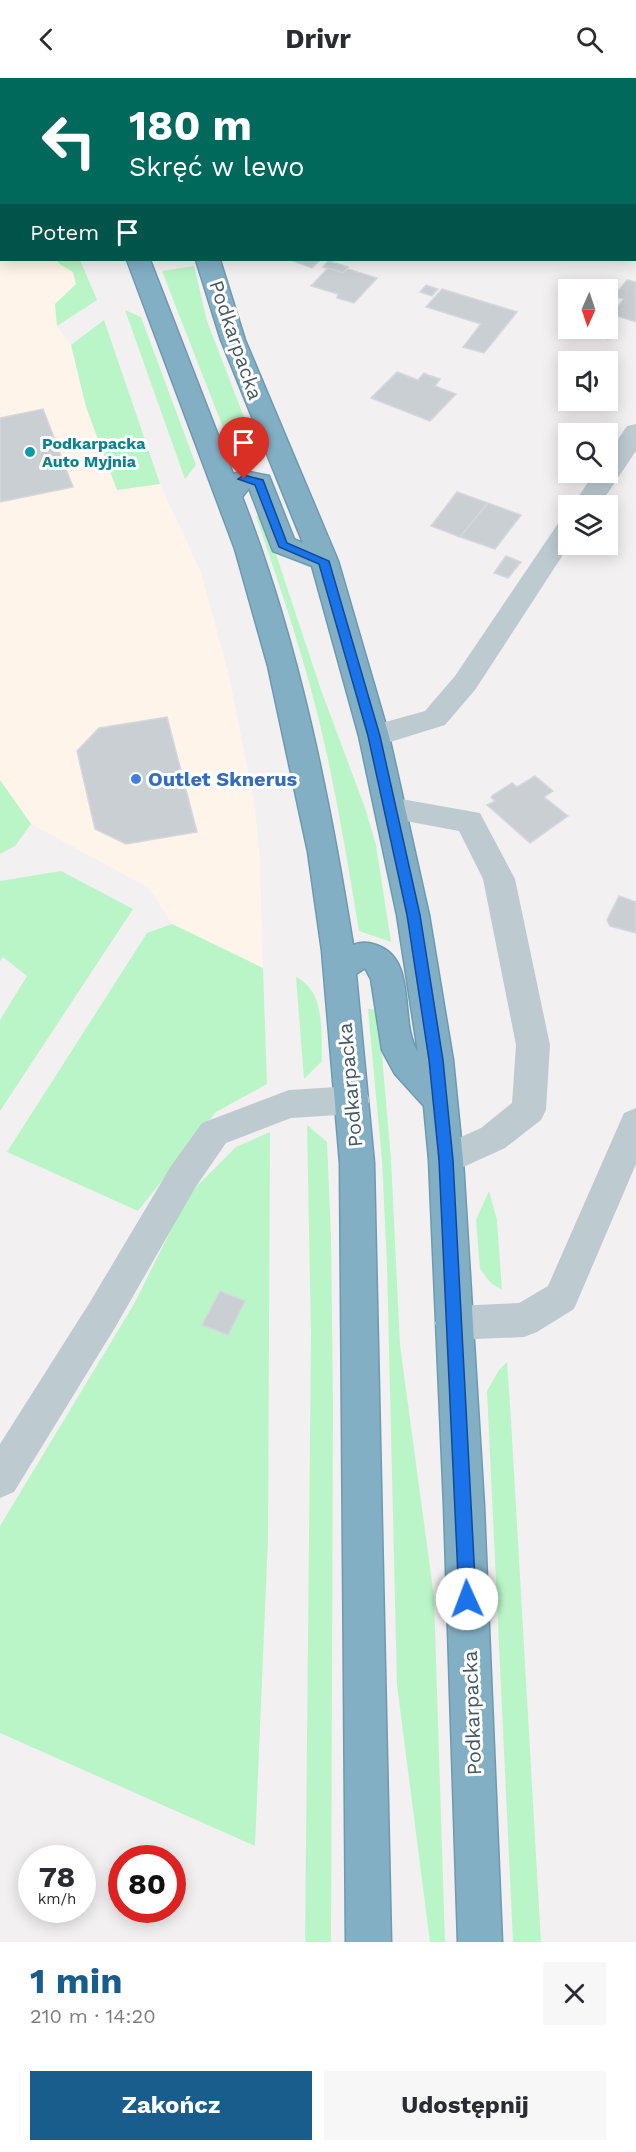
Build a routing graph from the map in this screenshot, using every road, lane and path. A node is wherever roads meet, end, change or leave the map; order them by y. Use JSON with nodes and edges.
{"nodes":[{"id":1,"x":138,"y":261,"type":"edge"},
{"id":2,"x":208,"y":261,"type":"edge"},
{"id":3,"x":636,"y":432,"type":"edge"},
{"id":4,"x":593,"y":495,"type":"edge"},
{"id":5,"x":229,"y":497,"type":"junction"},
{"id":6,"x":558,"y":542,"type":"edge"},
{"id":7,"x":324,"y":561,"type":"junction"},
{"id":8,"x":374,"y":736,"type":"junction"},
{"id":9,"x":390,"y":808,"type":"junction"},
{"id":10,"x":339,"y":971,"type":"junction"},
{"id":11,"x":353,"y":1100,"type":"junction"},
{"id":12,"x":440,"y":1101,"type":"junction"},
{"id":13,"x":636,"y":1123,"type":"edge"},
{"id":14,"x":446,"y":1160,"type":"junction"},
{"id":15,"x":454,"y":1323,"type":"junction"},
{"id":16,"x":0,"y":1479,"type":"edge"},
{"id":17,"x":368,"y":1942,"type":"edge"},
{"id":18,"x":480,"y":1942,"type":"edge"}],
"edges":[{"from":1,"to":5,"type":"highway","name":"Podkarpacka"},
{"from":2,"to":7,"type":"highway","name":"Podkarpacka"},
{"from":3,"to":4,"type":"lane"},
{"from":5,"to":7,"type":"highway"},
{"from":5,"to":10,"type":"highway","name":"Podkarpacka"},
{"from":6,"to":8,"type":"lane"},
{"from":7,"to":8,"type":"highway","name":"Podkarpacka"},
{"from":8,"to":9,"type":"highway","name":"Podkarpacka"},
{"from":9,"to":12,"type":"highway","name":"Podkarpacka"},
{"from":9,"to":14,"type":"lane"},
{"from":10,"to":11,"type":"highway","name":"Podkarpacka"},
{"from":10,"to":12,"type":"highway"},
{"from":11,"to":16,"type":"lane"},
{"from":11,"to":17,"type":"highway","name":"Podkarpacka"},
{"from":12,"to":14,"type":"highway","name":"Podkarpacka"},
{"from":13,"to":15,"type":"lane"},
{"from":14,"to":15,"type":"highway","name":"Podkarpacka"},
{"from":15,"to":18,"type":"highway","name":"Podkarpacka"}]}
